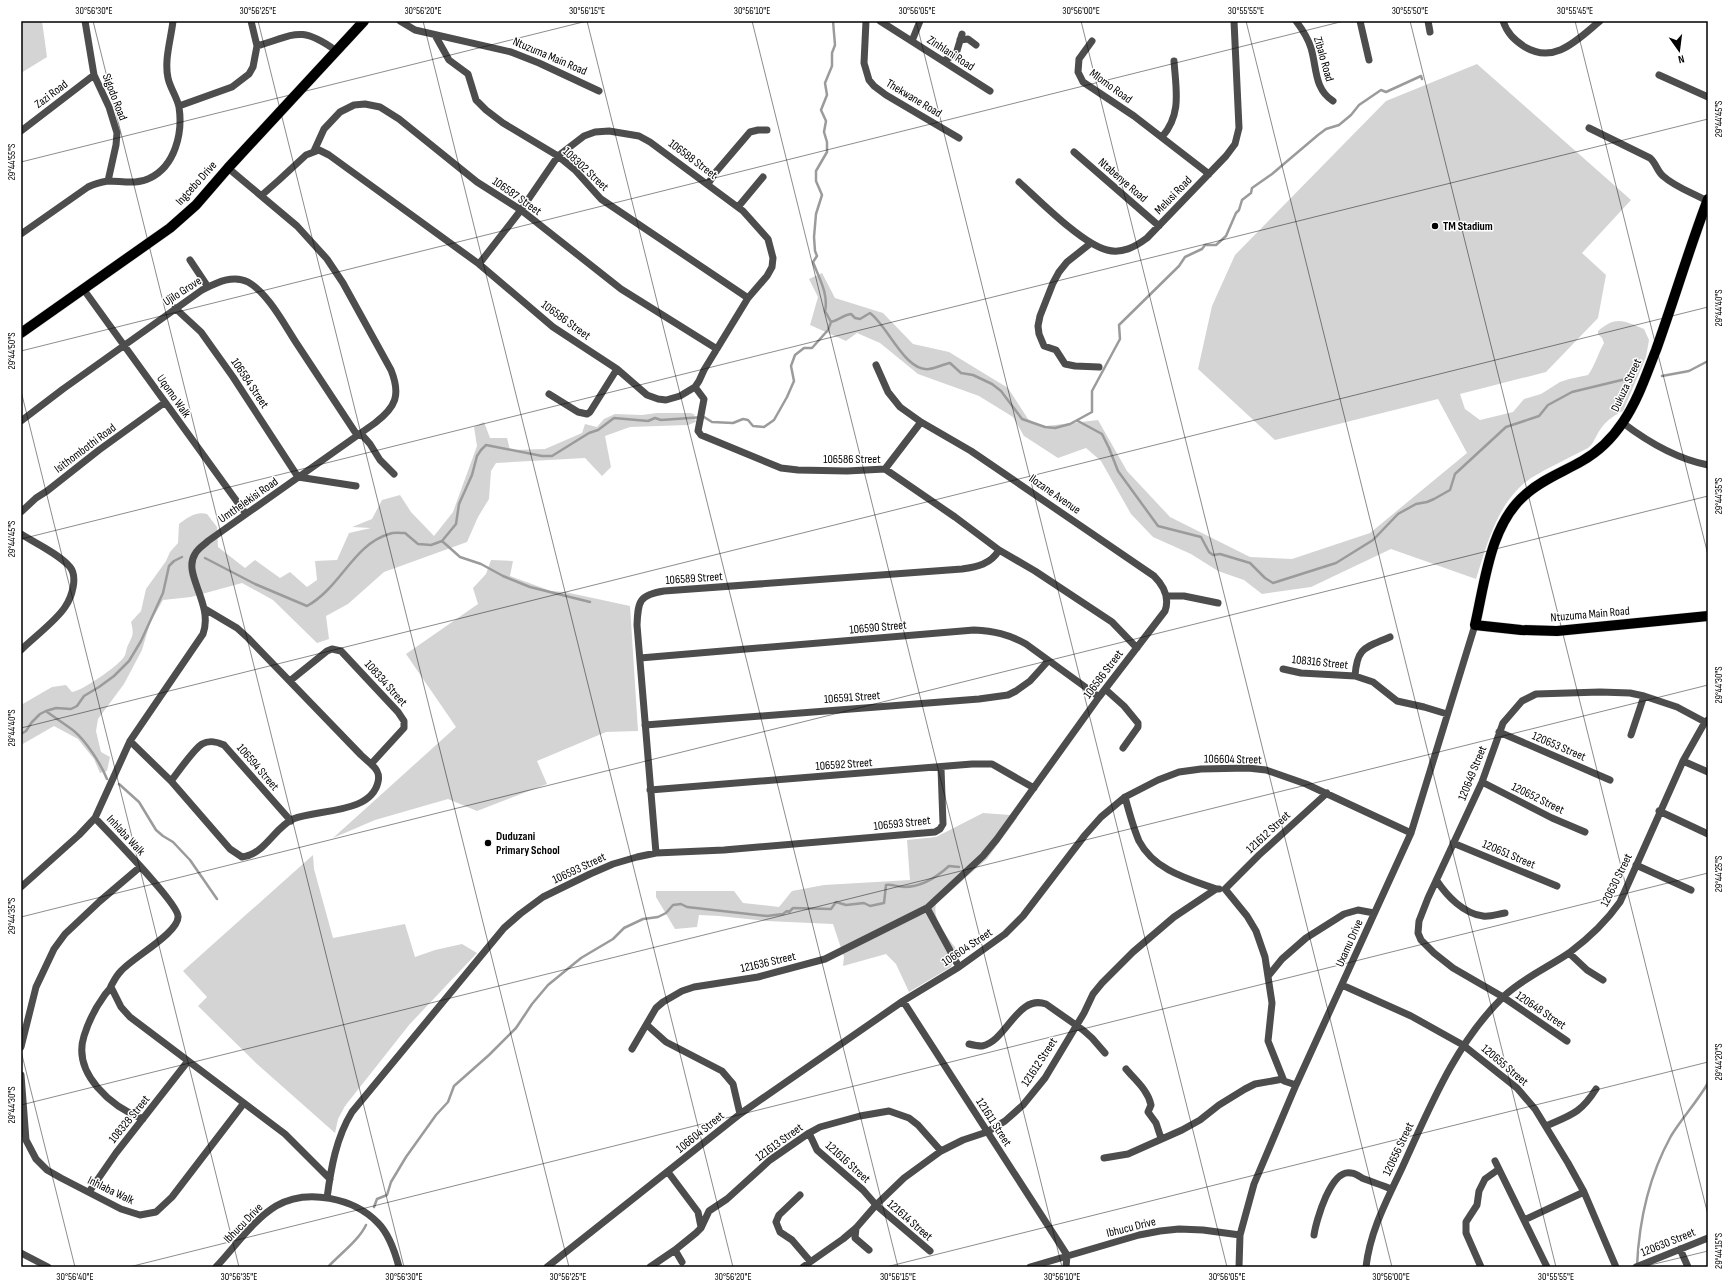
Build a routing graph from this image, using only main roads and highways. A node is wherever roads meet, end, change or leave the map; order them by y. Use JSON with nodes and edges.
{"nodes":[{"id":1,"x":364,"y":21,"type":"edge"},
{"id":2,"x":1708,"y":200,"type":"edge"},
{"id":3,"x":1705,"y":213,"type":"edge"},
{"id":4,"x":21,"y":333,"type":"edge"},
{"id":5,"x":1708,"y":616,"type":"edge"},
{"id":6,"x":1475,"y":625,"type":"joint"}],
"edges":[{"from":1,"to":4,"type":"main road","name":"Ingcebo Drive"},
{"from":2,"to":3,"type":"main road","name":"Dukuza Street"},
{"from":3,"to":6,"type":"main road","name":"Dukuza Street"},
{"from":5,"to":6,"type":"main road","name":"Ntuzuma Main Road"}]}
